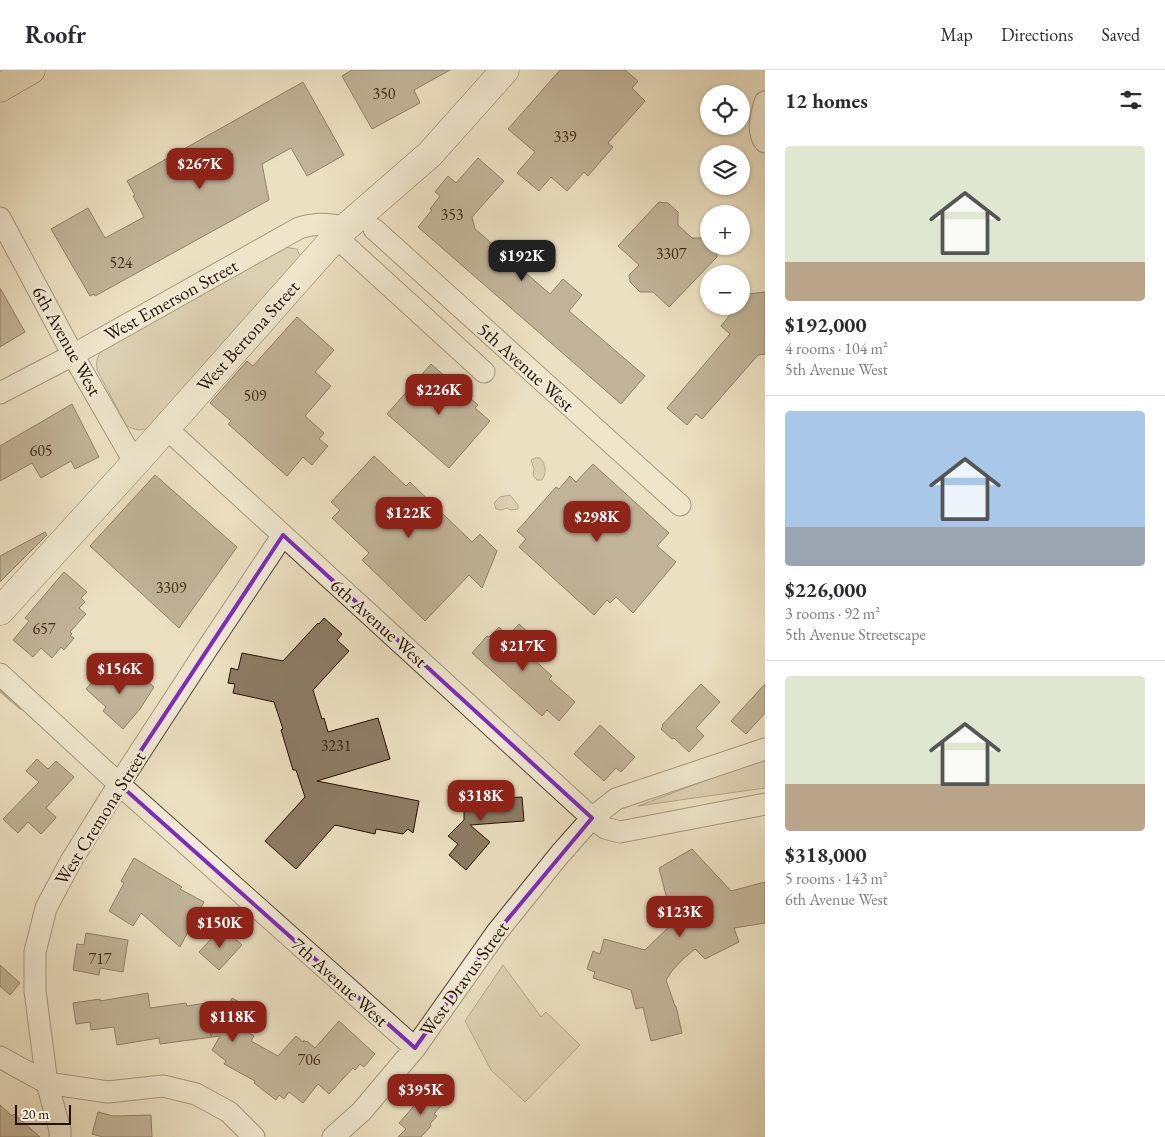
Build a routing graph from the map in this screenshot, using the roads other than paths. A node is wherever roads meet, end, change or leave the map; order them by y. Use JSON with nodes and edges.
{"nodes":[{"id":1,"x":32,"y":70,"type":"edge"},
{"id":2,"x":505,"y":70,"type":"edge"},
{"id":3,"x":0,"y":88,"type":"edge"},
{"id":4,"x":765,"y":102,"type":"edge"},
{"id":5,"x":765,"y":142,"type":"edge"},
{"id":6,"x":0,"y":218,"type":"edge"},
{"id":7,"x":374,"y":229,"type":"dead end"},
{"id":8,"x":340,"y":233,"type":"junction"},
{"id":9,"x":73,"y":355,"type":"junction"},
{"id":10,"x":484,"y":372,"type":"dead end"},
{"id":11,"x":0,"y":394,"type":"edge"},
{"id":12,"x":166,"y":428,"type":"junction"},
{"id":13,"x":135,"y":463,"type":"junction"},
{"id":14,"x":680,"y":505,"type":"dead end"},
{"id":15,"x":283,"y":535,"type":"junction"},
{"id":16,"x":0,"y":611,"type":"edge"},
{"id":17,"x":0,"y":674,"type":"edge"},
{"id":18,"x":765,"y":749,"type":"edge"},
{"id":19,"x":119,"y":784,"type":"junction"},
{"id":20,"x":765,"y":804,"type":"edge"},
{"id":21,"x":592,"y":818,"type":"junction"},
{"id":22,"x":415,"y":1048,"type":"junction"},
{"id":23,"x":0,"y":1057,"type":"edge"},
{"id":24,"x":47,"y":1083,"type":"junction"},
{"id":25,"x":60,"y":1137,"type":"edge"},
{"id":26,"x":254,"y":1137,"type":"edge"},
{"id":27,"x":333,"y":1137,"type":"edge"}],
"edges":[{"from":1,"to":3,"type":"main road"},
{"from":2,"to":8,"type":"street","name":"West Bertona Street"},
{"from":4,"to":5,"type":"street"},
{"from":6,"to":9,"type":"street","name":"6th Avenue West"},
{"from":7,"to":14,"type":"street","name":"5th Avenue West"},
{"from":8,"to":9,"type":"street","name":"West Emerson Street"},
{"from":8,"to":10,"type":"street"},
{"from":8,"to":12,"type":"street","name":"West Bertona Street"},
{"from":9,"to":11,"type":"street","name":"West Emerson Street"},
{"from":9,"to":13,"type":"street","name":"6th Avenue West"},
{"from":12,"to":13,"type":"street","name":"West Bertona Street"},
{"from":12,"to":15,"type":"street","name":"6th Avenue West"},
{"from":13,"to":16,"type":"street","name":"West Bertona Street"},
{"from":15,"to":19,"type":"street","name":"West Cremona Street"},
{"from":15,"to":21,"type":"street","name":"6th Avenue West"},
{"from":17,"to":19,"type":"street","name":"7th Avenue West"},
{"from":18,"to":21,"type":"street","name":"West Dravus Street"},
{"from":19,"to":22,"type":"street","name":"7th Avenue West"},
{"from":19,"to":24,"type":"street","name":"West Cremona Street"},
{"from":20,"to":21,"type":"street"},
{"from":21,"to":22,"type":"street","name":"West Dravus Street"},
{"from":22,"to":27,"type":"street","name":"West Dravus Street"},
{"from":23,"to":24,"type":"street"},
{"from":24,"to":25,"type":"street","name":"West Cremona Street"},
{"from":24,"to":26,"type":"street"}]}
